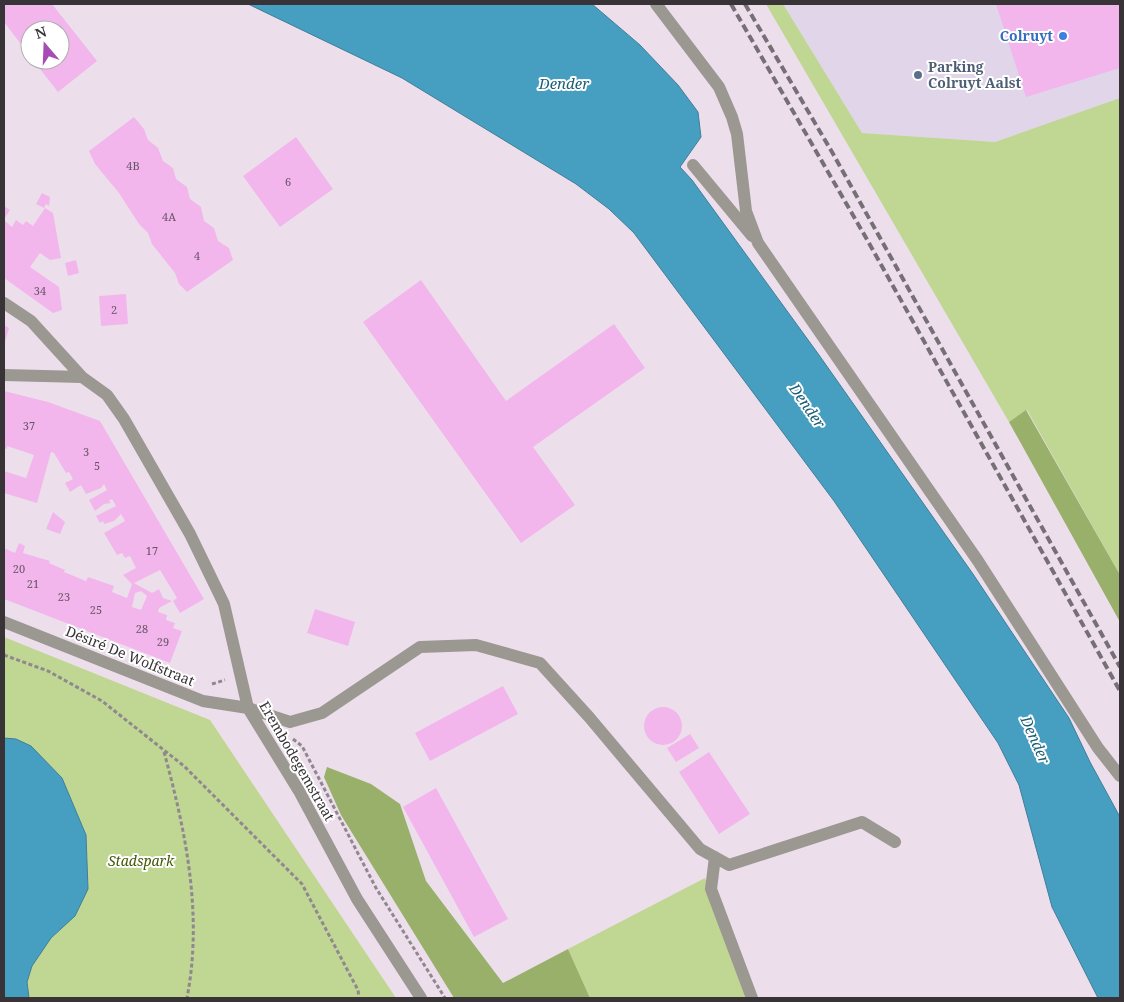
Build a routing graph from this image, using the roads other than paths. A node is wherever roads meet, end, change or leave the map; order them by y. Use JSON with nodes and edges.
{"nodes":[{"id":1,"x":656,"y":4,"type":"edge"},
{"id":2,"x":693,"y":165,"type":"dead end"},
{"id":3,"x":758,"y":243,"type":"junction"},
{"id":4,"x":4,"y":303,"type":"edge"},
{"id":5,"x":4,"y":375,"type":"edge"},
{"id":6,"x":82,"y":377,"type":"junction"},
{"id":7,"x":4,"y":622,"type":"edge"},
{"id":8,"x":248,"y":708,"type":"junction"},
{"id":9,"x":1120,"y":776,"type":"edge"},
{"id":10,"x":895,"y":842,"type":"dead end"},
{"id":11,"x":715,"y":857,"type":"junction"},
{"id":12,"x":421,"y":998,"type":"edge"},
{"id":13,"x":752,"y":998,"type":"edge"}],
"edges":[{"from":1,"to":3,"type":"street"},
{"from":2,"to":3,"type":"street"},
{"from":3,"to":9,"type":"street"},
{"from":4,"to":6,"type":"street","name":"Erembodegemstraat"},
{"from":5,"to":6,"type":"street"},
{"from":6,"to":8,"type":"street","name":"Erembodegemstraat"},
{"from":7,"to":8,"type":"street","name":"Désiré De Wolfstraat"},
{"from":8,"to":11,"type":"street","name":"Désiré De Wolfstraat"},
{"from":8,"to":12,"type":"street","name":"Erembodegemstraat"},
{"from":10,"to":11,"type":"street"},
{"from":11,"to":13,"type":"street"}]}
